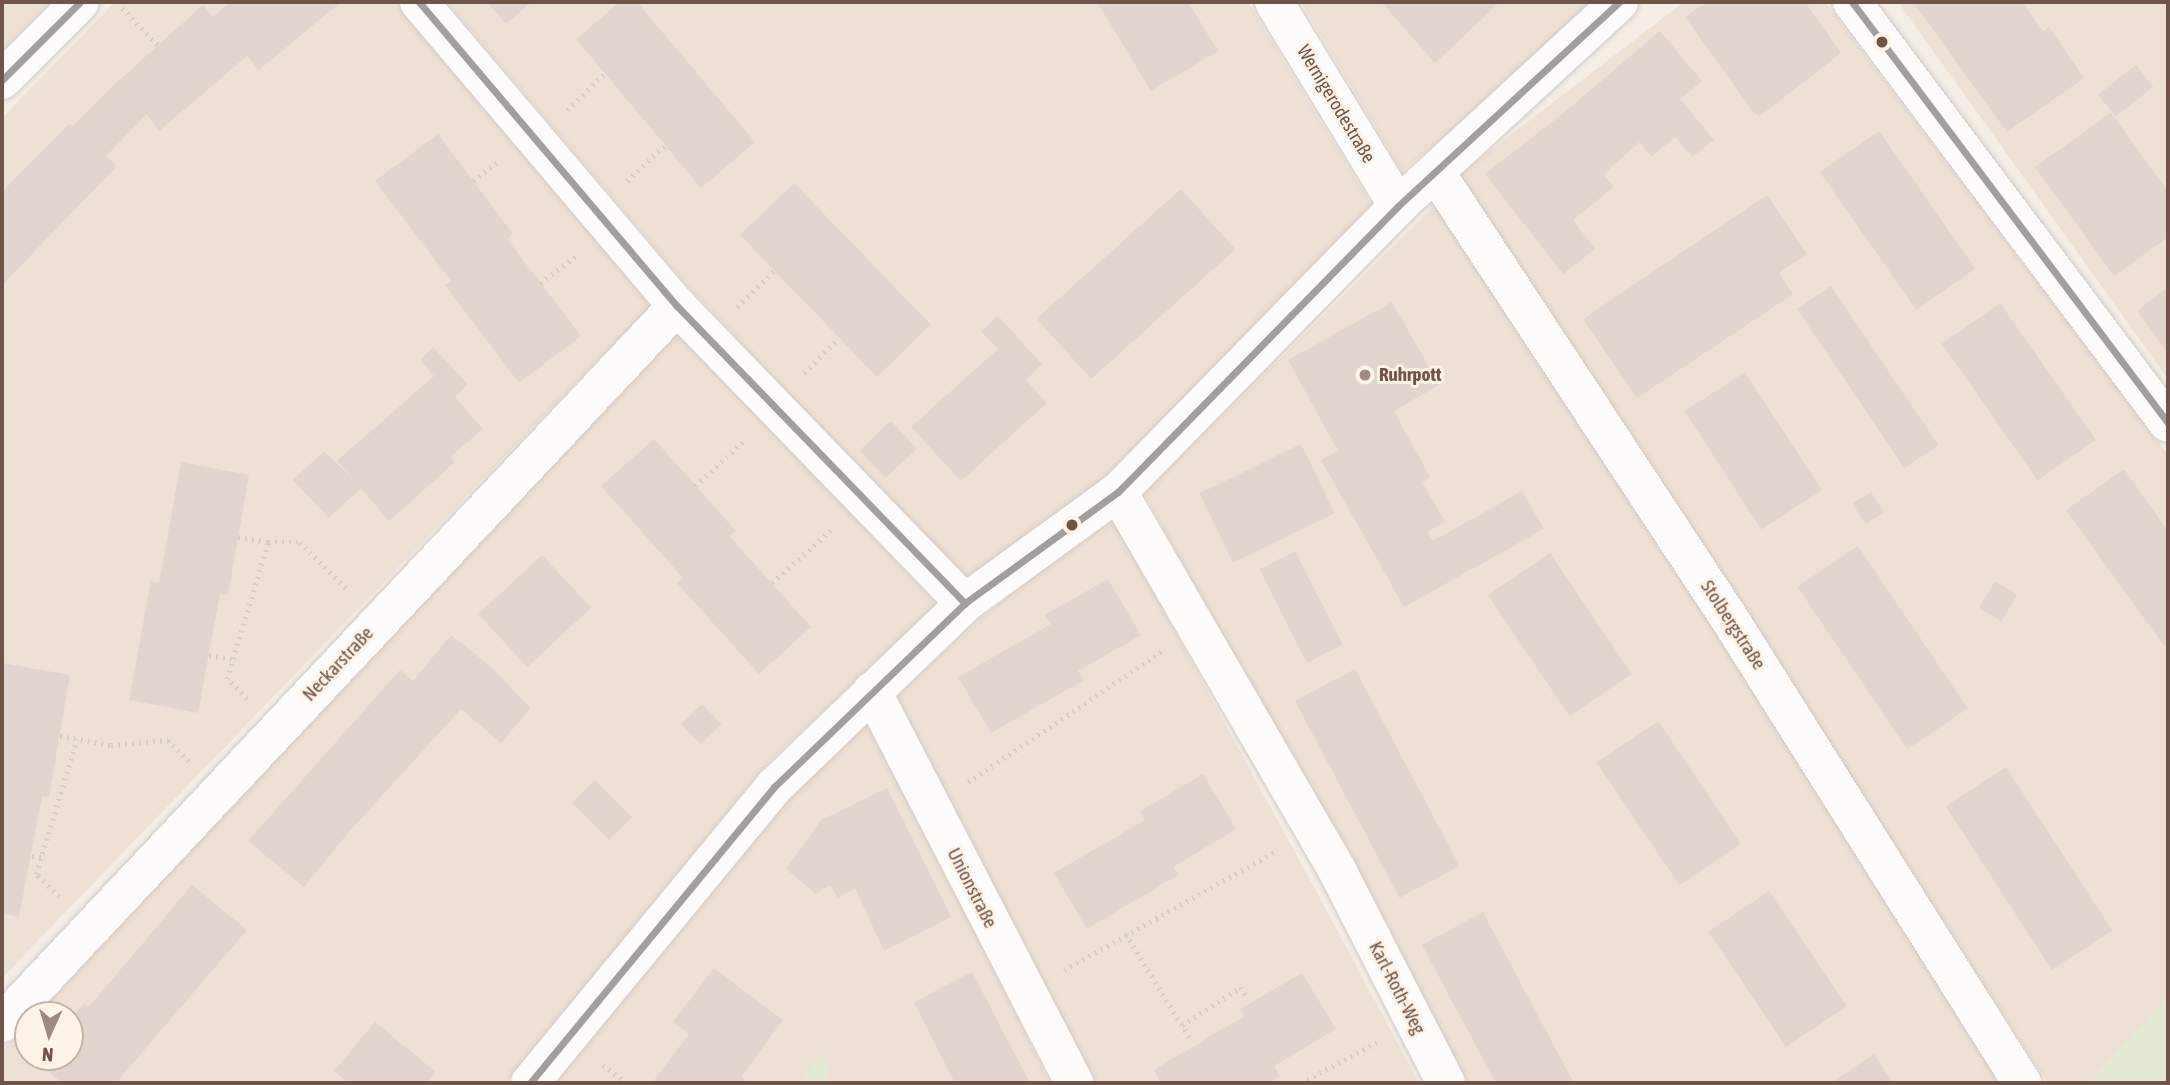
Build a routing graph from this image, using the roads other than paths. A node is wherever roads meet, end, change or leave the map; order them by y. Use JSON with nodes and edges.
{"nodes":[{"id":1,"x":80,"y":2,"type":"edge"},
{"id":2,"x":419,"y":2,"type":"edge"},
{"id":3,"x":1274,"y":2,"type":"edge"},
{"id":4,"x":1619,"y":2,"type":"edge"},
{"id":5,"x":1852,"y":2,"type":"edge"},
{"id":6,"x":2,"y":80,"type":"edge"},
{"id":7,"x":1436,"y":173,"type":"junction"},
{"id":8,"x":1398,"y":206,"type":"junction"},
{"id":9,"x":677,"y":306,"type":"junction"},
{"id":10,"x":2168,"y":424,"type":"edge"},
{"id":11,"x":1118,"y":492,"type":"junction"},
{"id":12,"x":965,"y":604,"type":"junction"},
{"id":13,"x":872,"y":691,"type":"junction"},
{"id":14,"x":2,"y":1023,"type":"edge"},
{"id":15,"x":530,"y":1083,"type":"edge"},
{"id":16,"x":1074,"y":1083,"type":"edge"},
{"id":17,"x":1446,"y":1083,"type":"edge"},
{"id":18,"x":2022,"y":1083,"type":"edge"}],
"edges":[{"from":1,"to":6,"type":"street"},
{"from":2,"to":9,"type":"street"},
{"from":3,"to":8,"type":"street","name":"Wernigerodestraße"},
{"from":4,"to":7,"type":"street"},
{"from":5,"to":10,"type":"street"},
{"from":7,"to":8,"type":"street"},
{"from":7,"to":18,"type":"street","name":"Stolbergstraße"},
{"from":8,"to":11,"type":"street"},
{"from":9,"to":12,"type":"street"},
{"from":9,"to":14,"type":"street","name":"Neckarstraße"},
{"from":11,"to":12,"type":"street"},
{"from":11,"to":17,"type":"street","name":"Karl-Roth-Weg"},
{"from":12,"to":13,"type":"street"},
{"from":13,"to":15,"type":"street"},
{"from":13,"to":16,"type":"street","name":"Unionstraße"}]}
